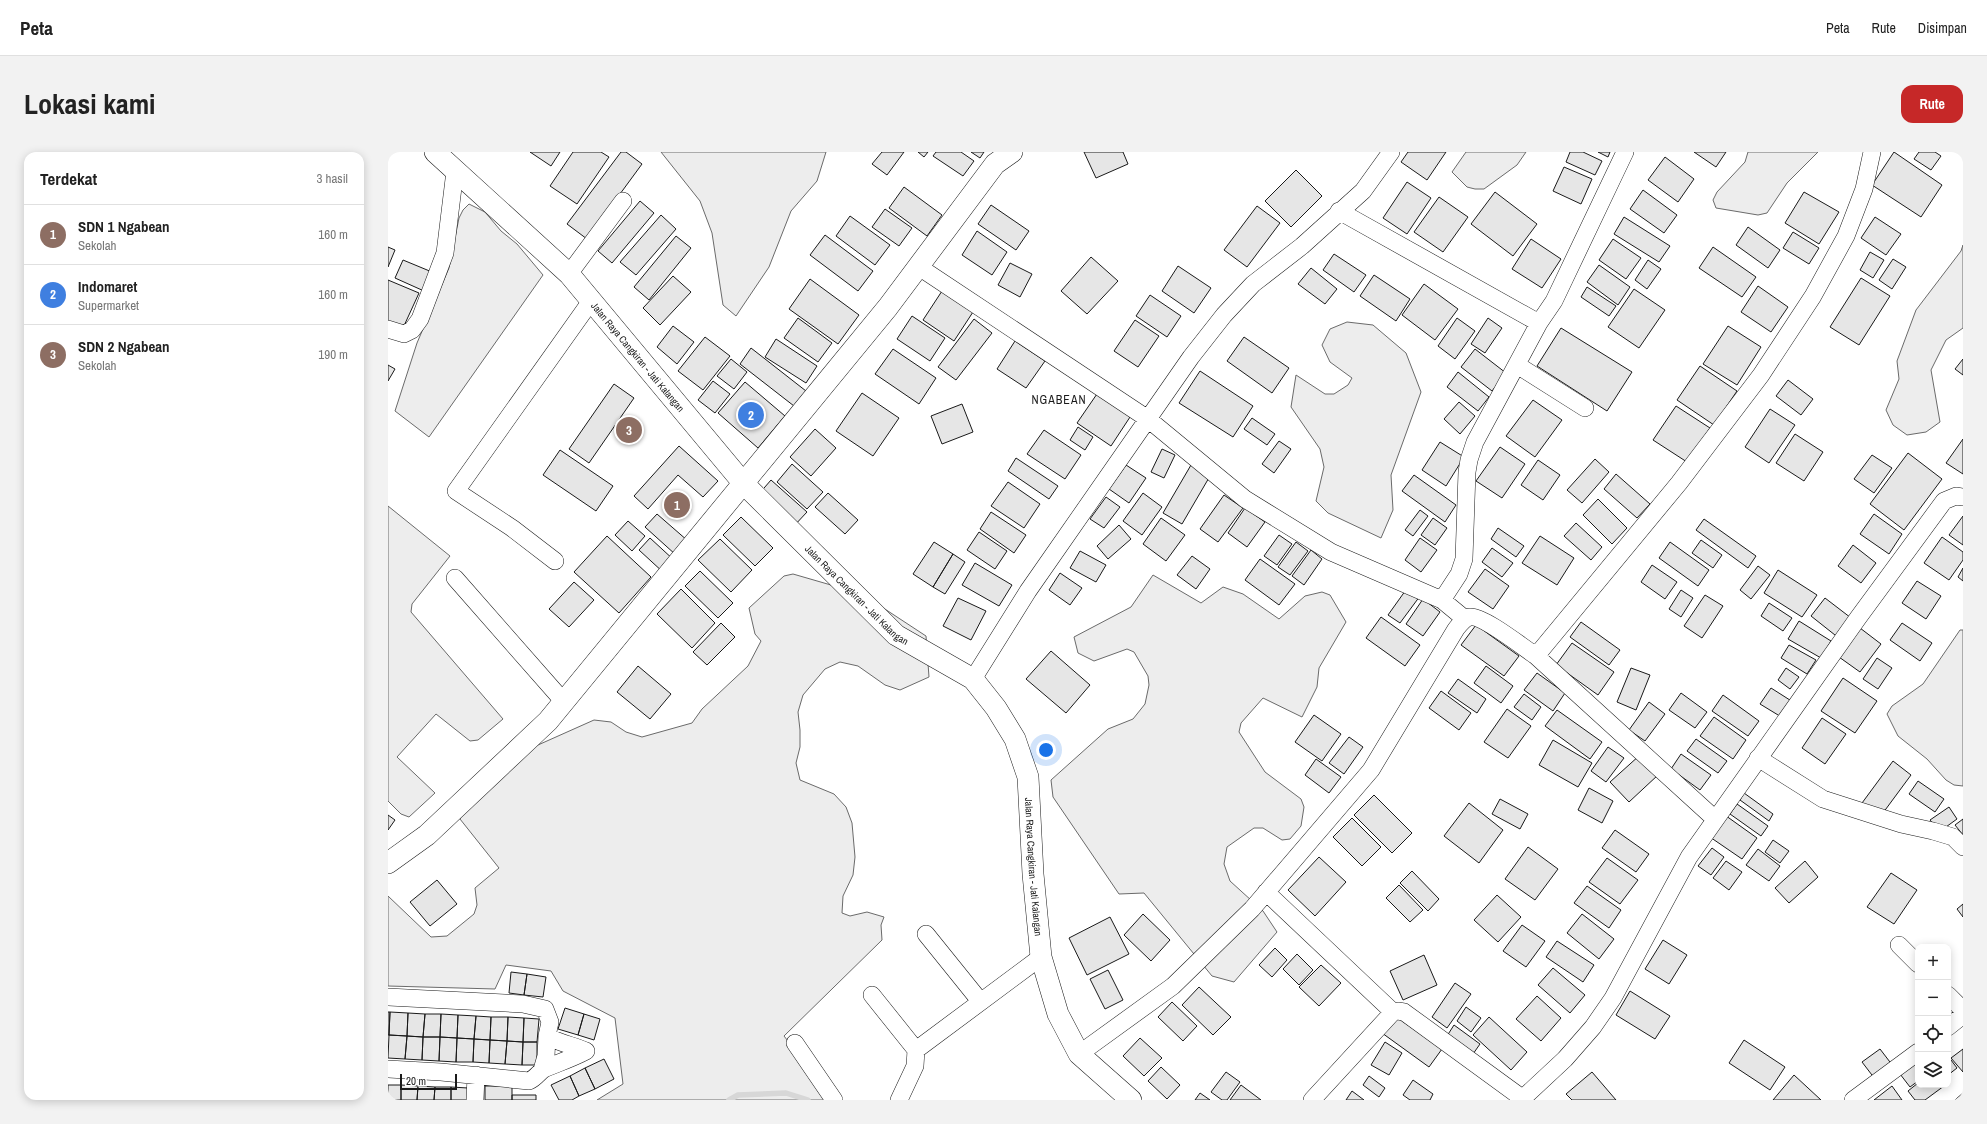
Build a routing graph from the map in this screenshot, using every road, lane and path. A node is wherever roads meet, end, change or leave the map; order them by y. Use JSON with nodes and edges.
{"nodes":[{"id":1,"x":436,"y":152,"type":"edge"},
{"id":2,"x":1012,"y":152,"type":"edge"},
{"id":3,"x":1391,"y":152,"type":"edge"},
{"id":4,"x":1626,"y":152,"type":"edge"},
{"id":5,"x":1872,"y":152,"type":"edge"},
{"id":6,"x":455,"y":171,"type":"junction"},
{"id":7,"x":623,"y":201,"type":"dead end"},
{"id":8,"x":1339,"y":211,"type":"junction"},
{"id":9,"x":919,"y":267,"type":"junction"},
{"id":10,"x":569,"y":274,"type":"junction"},
{"id":11,"x":591,"y":301,"type":"junction"},
{"id":12,"x":1539,"y":323,"type":"junction"},
{"id":13,"x":388,"y":329,"type":"edge"},
{"id":14,"x":1517,"y":365,"type":"junction"},
{"id":15,"x":1585,"y":408,"type":"dead end"},
{"id":16,"x":1148,"y":419,"type":"junction"},
{"id":17,"x":744,"y":484,"type":"junction"},
{"id":18,"x":1963,"y":497,"type":"edge"},
{"id":19,"x":555,"y":561,"type":"dead end"},
{"id":20,"x":454,"y":578,"type":"dead end"},
{"id":21,"x":1442,"y":600,"type":"junction"},
{"id":22,"x":1465,"y":619,"type":"junction"},
{"id":23,"x":1536,"y":656,"type":"junction"},
{"id":24,"x":973,"y":678,"type":"junction"},
{"id":25,"x":564,"y":702,"type":"junction"},
{"id":26,"x":1758,"y":758,"type":"junction"},
{"id":27,"x":1715,"y":819,"type":"junction"},
{"id":28,"x":1963,"y":847,"type":"edge"},
{"id":29,"x":388,"y":863,"type":"edge"},
{"id":30,"x":1266,"y":892,"type":"junction"},
{"id":31,"x":926,"y":934,"type":"dead end"},
{"id":32,"x":1899,"y":945,"type":"dead end"},
{"id":33,"x":1041,"y":957,"type":"junction"},
{"id":34,"x":1915,"y":961,"type":"edge"},
{"id":35,"x":872,"y":994,"type":"dead end"},
{"id":36,"x":388,"y":997,"type":"edge"},
{"id":37,"x":1951,"y":998,"type":"edge"},
{"id":38,"x":980,"y":1001,"type":"junction"},
{"id":39,"x":1963,"y":1010,"type":"edge"},
{"id":40,"x":1393,"y":1012,"type":"junction"},
{"id":41,"x":1963,"y":1015,"type":"edge"},
{"id":42,"x":1951,"y":1025,"type":"edge"},
{"id":43,"x":547,"y":1036,"type":"junction"},
{"id":44,"x":795,"y":1044,"type":"dead end"},
{"id":45,"x":916,"y":1050,"type":"junction"},
{"id":46,"x":1079,"y":1054,"type":"junction"},
{"id":47,"x":1915,"y":1054,"type":"edge"},
{"id":48,"x":388,"y":1069,"type":"edge"},
{"id":49,"x":542,"y":1070,"type":"junction"},
{"id":50,"x":476,"y":1075,"type":"junction"},
{"id":51,"x":1522,"y":1099,"type":"edge"},
{"id":52,"x":475,"y":1100,"type":"edge"},
{"id":53,"x":834,"y":1100,"type":"edge"},
{"id":54,"x":899,"y":1100,"type":"edge"},
{"id":55,"x":1131,"y":1100,"type":"edge"},
{"id":56,"x":1313,"y":1100,"type":"edge"},
{"id":57,"x":1853,"y":1100,"type":"edge"}],
"edges":[{"from":1,"to":6,"type":"street","name":"Jalan Raya Cangkiran - Jati Kalangan"},
{"from":2,"to":9,"type":"street"},
{"from":3,"to":8,"type":"street"},
{"from":4,"to":12,"type":"street"},
{"from":5,"to":23,"type":"street"},
{"from":6,"to":10,"type":"street","name":"Jalan Raya Cangkiran - Jati Kalangan"},
{"from":6,"to":13,"type":"street"},
{"from":7,"to":10,"type":"street"},
{"from":8,"to":12,"type":"street"},
{"from":8,"to":16,"type":"street"},
{"from":9,"to":16,"type":"street"},
{"from":9,"to":17,"type":"street"},
{"from":10,"to":11,"type":"street","name":"Jalan Raya Cangkiran - Jati Kalangan"},
{"from":11,"to":17,"type":"street","name":"Jalan Raya Cangkiran - Jati Kalangan"},
{"from":11,"to":19,"type":"street"},
{"from":12,"to":14,"type":"street"},
{"from":14,"to":15,"type":"street"},
{"from":14,"to":21,"type":"street"},
{"from":16,"to":21,"type":"street"},
{"from":16,"to":24,"type":"street"},
{"from":17,"to":24,"type":"street","name":"Jalan Raya Cangkiran - Jati Kalangan"},
{"from":17,"to":25,"type":"street"},
{"from":18,"to":26,"type":"street"},
{"from":20,"to":25,"type":"street"},
{"from":21,"to":22,"type":"street"},
{"from":22,"to":23,"type":"street"},
{"from":22,"to":30,"type":"street"},
{"from":23,"to":27,"type":"street"},
{"from":24,"to":33,"type":"street","name":"Jalan Raya Cangkiran - Jati Kalangan"},
{"from":25,"to":29,"type":"street"},
{"from":26,"to":27,"type":"street"},
{"from":26,"to":28,"type":"street"},
{"from":27,"to":51,"type":"street"},
{"from":30,"to":40,"type":"street"},
{"from":30,"to":46,"type":"street"},
{"from":31,"to":38,"type":"street"},
{"from":32,"to":34,"type":"street"},
{"from":33,"to":38,"type":"street"},
{"from":33,"to":46,"type":"street","name":"Jalan Raya Cangkiran - Jati Kalangan"},
{"from":35,"to":45,"type":"street"},
{"from":36,"to":43,"type":"street"},
{"from":37,"to":39,"type":"street"},
{"from":38,"to":45,"type":"street"},
{"from":40,"to":51,"type":"street"},
{"from":40,"to":56,"type":"street"},
{"from":41,"to":42,"type":"street"},
{"from":43,"to":49,"type":"street"},
{"from":43,"to":49,"type":"street"},
{"from":44,"to":53,"type":"street"},
{"from":45,"to":54,"type":"street"},
{"from":46,"to":55,"type":"street","name":"Jalan Raya Cangkiran - Jati Kalangan"},
{"from":47,"to":57,"type":"street"},
{"from":48,"to":50,"type":"street"},
{"from":49,"to":50,"type":"street"},
{"from":50,"to":52,"type":"street"}]}
